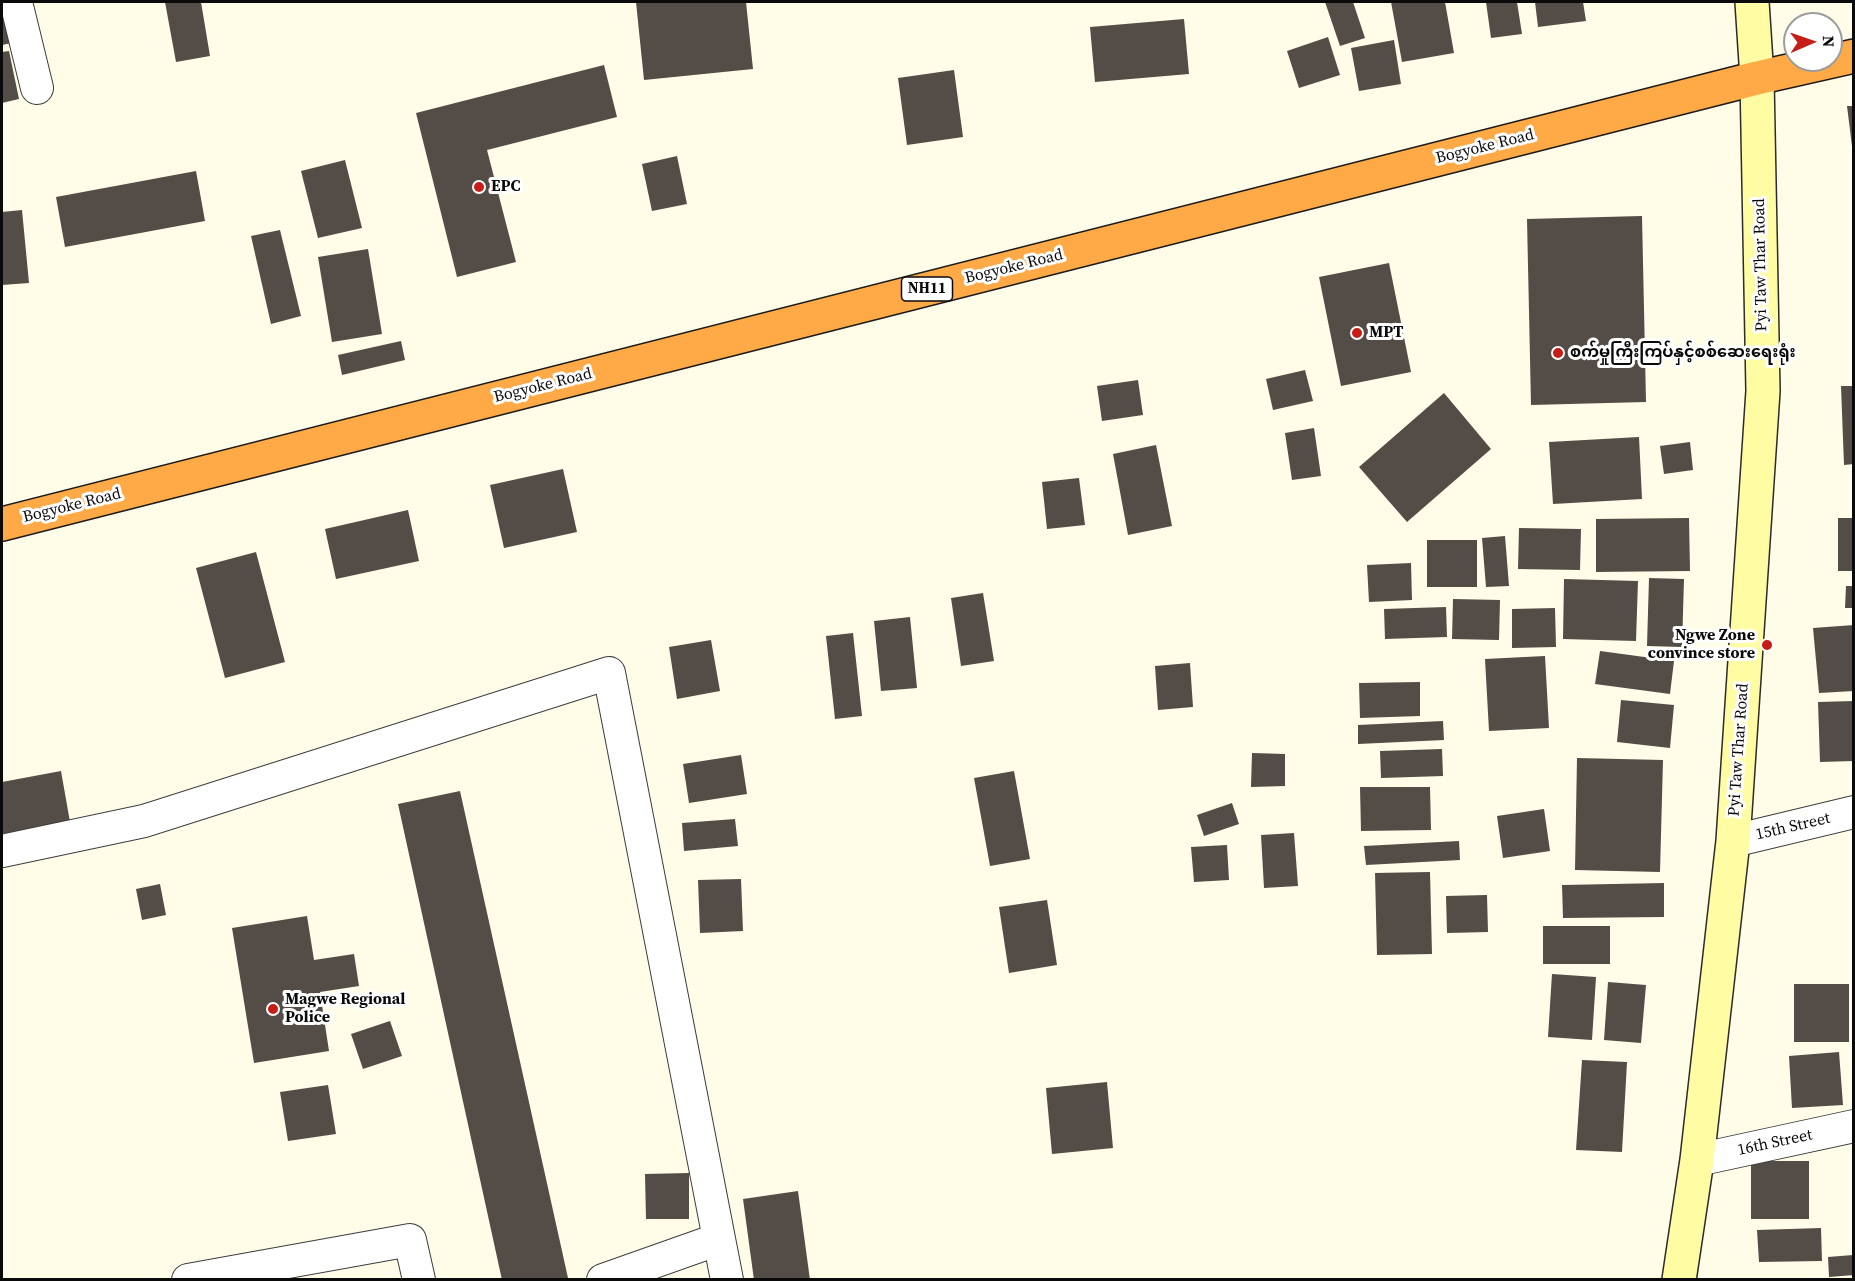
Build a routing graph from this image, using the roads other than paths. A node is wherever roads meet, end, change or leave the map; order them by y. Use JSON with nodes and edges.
{"nodes":[{"id":1,"x":16,"y":2,"type":"edge"},
{"id":2,"x":1752,"y":2,"type":"edge"},
{"id":3,"x":1854,"y":56,"type":"edge"},
{"id":4,"x":1757,"y":78,"type":"junction"},
{"id":5,"x":37,"y":88,"type":"dead end"},
{"id":6,"x":2,"y":524,"type":"edge"},
{"id":7,"x":1854,"y":812,"type":"edge"},
{"id":8,"x":1733,"y":841,"type":"junction"},
{"id":9,"x":2,"y":851,"type":"edge"},
{"id":10,"x":1854,"y":1126,"type":"edge"},
{"id":11,"x":1697,"y":1160,"type":"junction"},
{"id":12,"x":719,"y":1239,"type":"junction"},
{"id":13,"x":188,"y":1280,"type":"edge"},
{"id":14,"x":419,"y":1280,"type":"edge"},
{"id":15,"x":603,"y":1280,"type":"edge"},
{"id":16,"x":727,"y":1280,"type":"edge"},
{"id":17,"x":1679,"y":1280,"type":"edge"}],
"edges":[{"from":1,"to":5,"type":"street"},
{"from":2,"to":4,"type":"street","name":"Pyi Taw Thar Road"},
{"from":3,"to":4,"type":"highway","name":"Bogyoke Road","number":"NH11"},
{"from":4,"to":6,"type":"highway","name":"Bogyoke Road","number":"NH11"},
{"from":4,"to":8,"type":"street","name":"Pyi Taw Thar Road"},
{"from":7,"to":8,"type":"street","name":"15th Street"},
{"from":8,"to":11,"type":"street","name":"Pyi Taw Thar Road"},
{"from":9,"to":12,"type":"street"},
{"from":10,"to":11,"type":"street","name":"16th Street"},
{"from":11,"to":17,"type":"street","name":"Pyi Taw Thar Road"},
{"from":12,"to":15,"type":"street"},
{"from":12,"to":16,"type":"street"},
{"from":13,"to":14,"type":"street"}]}
